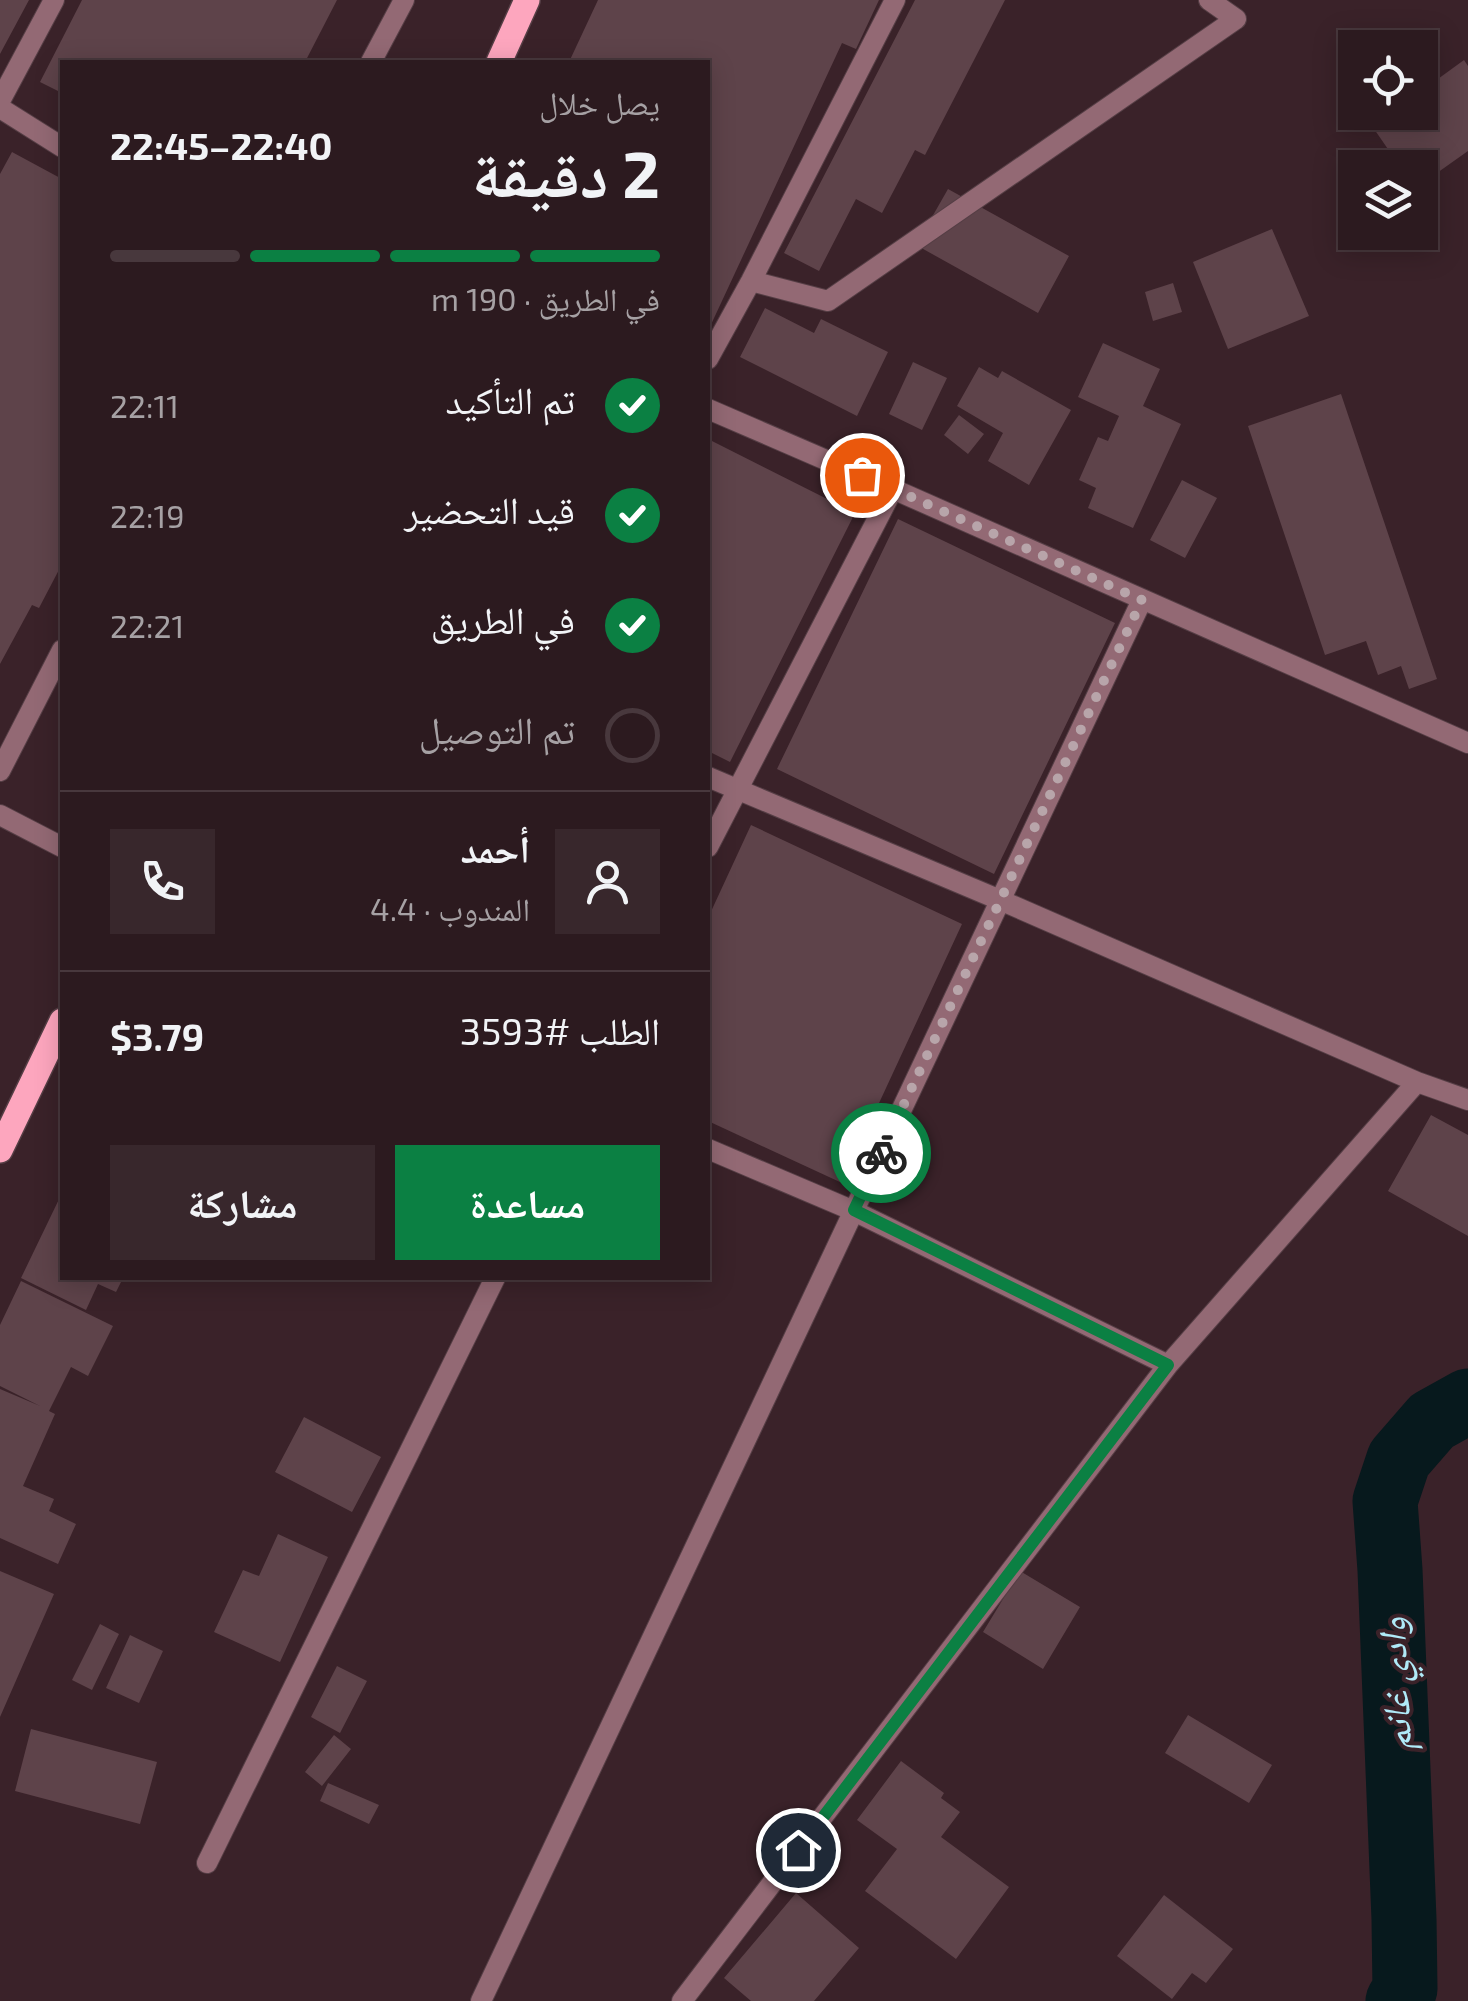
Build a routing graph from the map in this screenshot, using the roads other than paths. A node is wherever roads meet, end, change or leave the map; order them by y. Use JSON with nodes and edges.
{"nodes":[{"id":1,"x":54,"y":0,"type":"edge"},
{"id":2,"x":404,"y":0,"type":"edge"},
{"id":3,"x":527,"y":0,"type":"edge"},
{"id":4,"x":895,"y":0,"type":"edge"},
{"id":5,"x":1209,"y":0,"type":"edge"},
{"id":6,"x":372,"y":60,"type":"edge"},
{"id":7,"x":500,"y":60,"type":"edge"},
{"id":8,"x":0,"y":104,"type":"edge"},
{"id":9,"x":60,"y":145,"type":"edge"},
{"id":10,"x":751,"y":281,"type":"junction"},
{"id":11,"x":710,"y":355,"type":"edge"},
{"id":12,"x":710,"y":411,"type":"edge"},
{"id":13,"x":893,"y":488,"type":"junction"},
{"id":14,"x":1142,"y":600,"type":"junction"},
{"id":15,"x":60,"y":654,"type":"edge"},
{"id":16,"x":1468,"y":743,"type":"edge"},
{"id":17,"x":0,"y":771,"type":"edge"},
{"id":18,"x":710,"y":778,"type":"edge"},
{"id":19,"x":736,"y":790,"type":"junction"},
{"id":20,"x":0,"y":815,"type":"edge"},
{"id":21,"x":710,"y":844,"type":"edge"},
{"id":22,"x":60,"y":846,"type":"edge"},
{"id":23,"x":1000,"y":900,"type":"junction"},
{"id":24,"x":60,"y":1025,"type":"edge"},
{"id":25,"x":1417,"y":1082,"type":"junction"},
{"id":26,"x":1468,"y":1100,"type":"edge"},
{"id":27,"x":0,"y":1150,"type":"edge"},
{"id":28,"x":710,"y":1150,"type":"edge"},
{"id":29,"x":854,"y":1210,"type":"junction"},
{"id":30,"x":494,"y":1280,"type":"edge"},
{"id":31,"x":1168,"y":1365,"type":"junction"},
{"id":32,"x":207,"y":1863,"type":"dead end"},
{"id":33,"x":480,"y":2001,"type":"edge"},
{"id":34,"x":682,"y":2001,"type":"edge"}],
"edges":[{"from":1,"to":8,"type":"street"},
{"from":2,"to":6,"type":"street"},
{"from":3,"to":7,"type":"main road"},
{"from":4,"to":10,"type":"street"},
{"from":5,"to":10,"type":"street"},
{"from":8,"to":9,"type":"street"},
{"from":10,"to":11,"type":"street"},
{"from":12,"to":13,"type":"street"},
{"from":13,"to":14,"type":"street"},
{"from":13,"to":19,"type":"street"},
{"from":14,"to":16,"type":"street"},
{"from":14,"to":23,"type":"street"},
{"from":15,"to":17,"type":"street"},
{"from":18,"to":19,"type":"street"},
{"from":19,"to":21,"type":"street"},
{"from":19,"to":23,"type":"street"},
{"from":20,"to":22,"type":"street"},
{"from":23,"to":25,"type":"street"},
{"from":23,"to":29,"type":"street"},
{"from":24,"to":27,"type":"main road"},
{"from":25,"to":26,"type":"street"},
{"from":25,"to":31,"type":"street"},
{"from":28,"to":29,"type":"street"},
{"from":29,"to":31,"type":"street"},
{"from":29,"to":33,"type":"street"},
{"from":30,"to":32,"type":"street"},
{"from":31,"to":34,"type":"street"}]}
